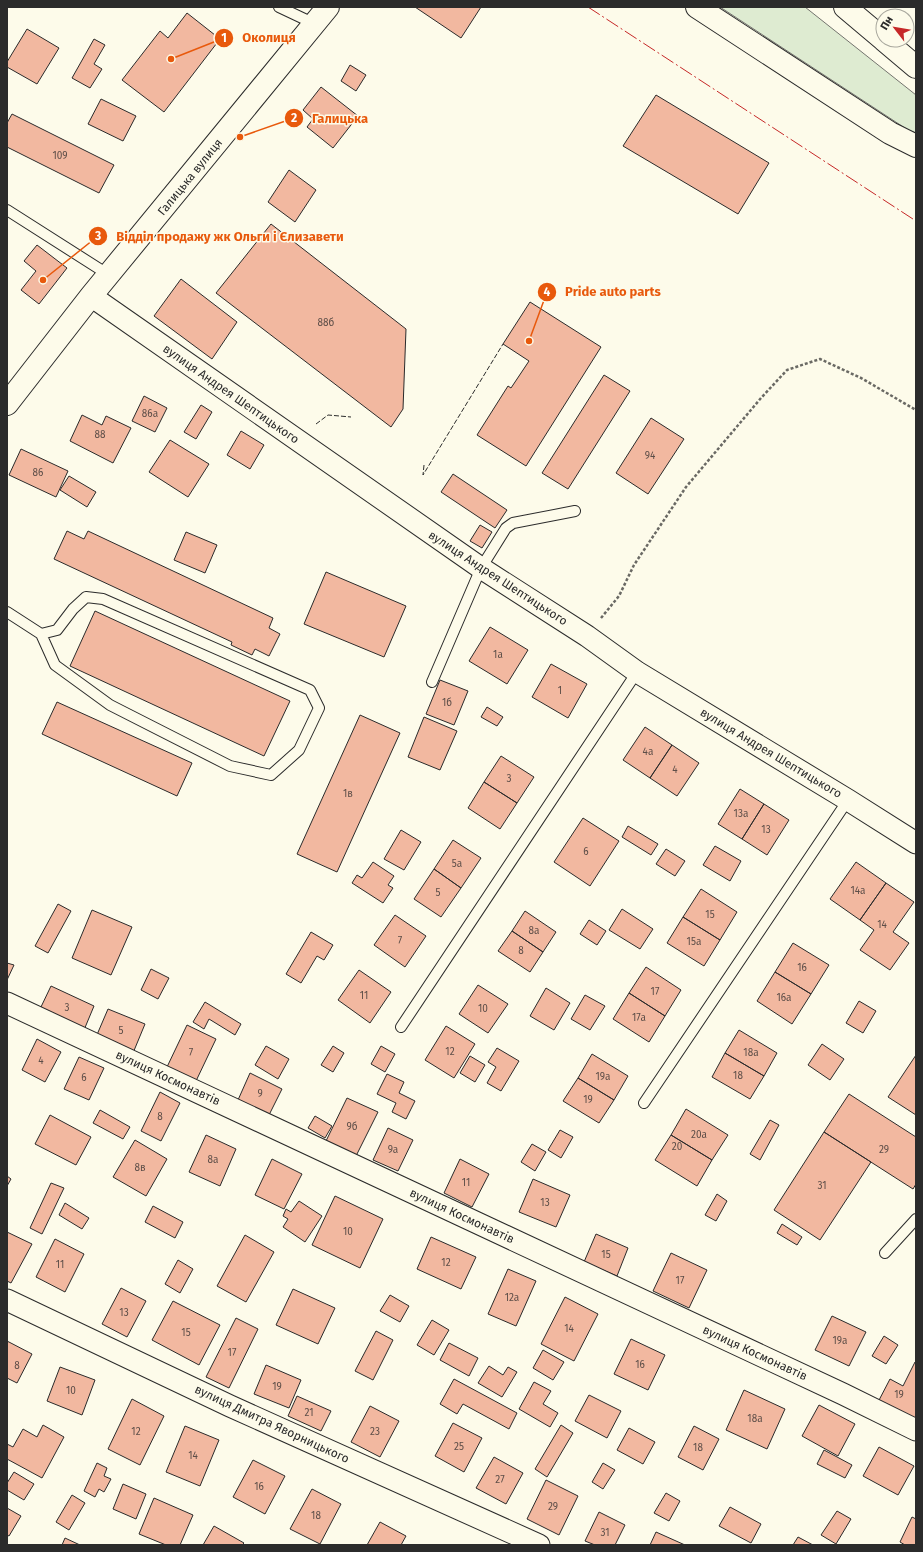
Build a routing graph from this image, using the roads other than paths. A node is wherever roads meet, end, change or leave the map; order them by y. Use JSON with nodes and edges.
{"nodes":[{"id":1,"x":279,"y":7,"type":"edge"},
{"id":2,"x":328,"y":7,"type":"edge"},
{"id":3,"x":697,"y":7,"type":"edge"},
{"id":4,"x":845,"y":7,"type":"edge"},
{"id":5,"x":867,"y":7,"type":"edge"},
{"id":6,"x":875,"y":18,"type":"edge"},
{"id":7,"x":315,"y":24,"type":"junction"},
{"id":8,"x":875,"y":32,"type":"edge"},
{"id":9,"x":895,"y":48,"type":"edge"},
{"id":10,"x":904,"y":55,"type":"edge"},
{"id":11,"x":916,"y":146,"type":"edge"},
{"id":12,"x":7,"y":210,"type":"edge"},
{"id":13,"x":109,"y":275,"type":"junction"},
{"id":14,"x":91,"y":296,"type":"junction"},
{"id":15,"x":7,"y":404,"type":"edge"},
{"id":16,"x":575,"y":511,"type":"dead end"},
{"id":17,"x":480,"y":568,"type":"junction"},
{"id":18,"x":7,"y":612,"type":"edge"},
{"id":19,"x":41,"y":634,"type":"junction"},
{"id":20,"x":637,"y":672,"type":"junction"},
{"id":21,"x":432,"y":682,"type":"dead end"},
{"id":22,"x":848,"y":800,"type":"junction"},
{"id":23,"x":916,"y":843,"type":"edge"},
{"id":24,"x":7,"y":1003,"type":"edge"},
{"id":25,"x":401,"y":1026,"type":"dead end"},
{"id":26,"x":644,"y":1103,"type":"dead end"},
{"id":27,"x":916,"y":1219,"type":"edge"},
{"id":28,"x":885,"y":1253,"type":"dead end"},
{"id":29,"x":7,"y":1300,"type":"edge"},
{"id":30,"x":916,"y":1430,"type":"edge"},
{"id":31,"x":538,"y":1545,"type":"edge"}],
"edges":[{"from":1,"to":7,"type":"lane"},
{"from":2,"to":7,"type":"main road","name":"Галицька вулиця"},
{"from":3,"to":11,"type":"main road"},
{"from":4,"to":8,"type":"main road"},
{"from":5,"to":6,"type":"main road"},
{"from":7,"to":13,"type":"main road","name":"Галицька вулиця"},
{"from":9,"to":10,"type":"main road"},
{"from":12,"to":13,"type":"lane"},
{"from":13,"to":14,"type":"main road","name":"Галицька вулиця"},
{"from":14,"to":15,"type":"main road","name":"Галицька вулиця"},
{"from":14,"to":17,"type":"street","name":"вулиця Андрея Шептицького"},
{"from":16,"to":17,"type":"lane"},
{"from":17,"to":20,"type":"street","name":"вулиця Андрея Шептицького"},
{"from":17,"to":21,"type":"lane"},
{"from":18,"to":19,"type":"lane"},
{"from":19,"to":19,"type":"lane"},
{"from":20,"to":22,"type":"street","name":"вулиця Андрея Шептицького"},
{"from":20,"to":25,"type":"lane"},
{"from":22,"to":23,"type":"street","name":"вулиця Андрея Шептицького"},
{"from":22,"to":26,"type":"lane"},
{"from":24,"to":30,"type":"street","name":"вулиця Космонавтів"},
{"from":27,"to":28,"type":"lane"},
{"from":29,"to":31,"type":"street","name":"вулиця Дмитра Яворницького"}]}
